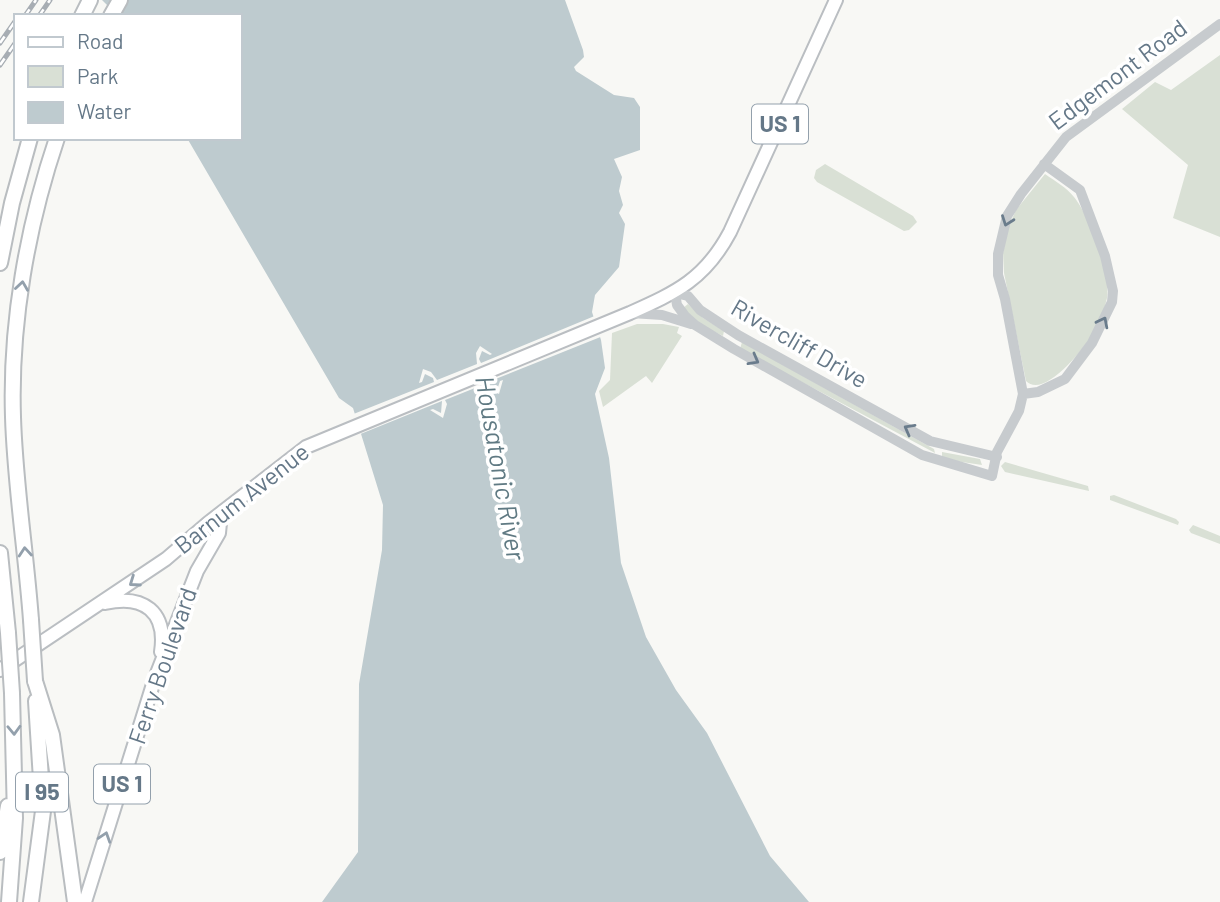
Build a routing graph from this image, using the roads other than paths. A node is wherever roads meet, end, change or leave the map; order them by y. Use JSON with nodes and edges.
{"nodes":[{"id":1,"x":836,"y":0,"type":"edge"},
{"id":2,"x":1220,"y":24,"type":"edge"},
{"id":3,"x":29,"y":140,"type":"edge"},
{"id":4,"x":56,"y":140,"type":"edge"},
{"id":5,"x":1044,"y":164,"type":"junction"},
{"id":6,"x":0,"y":263,"type":"edge"},
{"id":7,"x":675,"y":293,"type":"junction"},
{"id":8,"x":625,"y":315,"type":"junction"},
{"id":9,"x":695,"y":325,"type":"junction"},
{"id":10,"x":1023,"y":394,"type":"junction"},
{"id":11,"x":942,"y":445,"type":"junction"},
{"id":12,"x":997,"y":457,"type":"junction"},
{"id":13,"x":936,"y":459,"type":"junction"},
{"id":14,"x":221,"y":513,"type":"junction"},
{"id":15,"x":0,"y":552,"type":"edge"},
{"id":16,"x":101,"y":604,"type":"junction"},
{"id":17,"x":160,"y":667,"type":"junction"},
{"id":18,"x":0,"y":670,"type":"edge"},
{"id":19,"x":35,"y":681,"type":"junction"},
{"id":20,"x":15,"y":767,"type":"junction"},
{"id":21,"x":0,"y":852,"type":"edge"},
{"id":22,"x":9,"y":902,"type":"edge"},
{"id":23,"x":31,"y":902,"type":"edge"},
{"id":24,"x":75,"y":902,"type":"edge"},
{"id":25,"x":85,"y":902,"type":"edge"}],
"edges":[{"from":1,"to":7,"type":"main road","number":"US 1"},
{"from":2,"to":5,"type":"street","name":"Edgemont Road"},
{"from":3,"to":6,"type":"highway"},
{"from":19,"to":4,"type":"highway","number":"I 95","one_way":true,"bridge":true},
{"from":5,"to":10,"type":"street","name":"Edgemont Road","one_way":true},
{"from":10,"to":5,"type":"street","one_way":true},
{"from":7,"to":8,"type":"main road","number":"US 1"},
{"from":7,"to":9,"type":"street","name":"Rivercliff Drive"},
{"from":11,"to":7,"type":"street","name":"Rivercliff Drive","one_way":true},
{"from":8,"to":9,"type":"street","name":"Rivercliff Drive"},
{"from":8,"to":14,"type":"main road","name":"Barnum Avenue","number":"US 1"},
{"from":9,"to":13,"type":"street","name":"Rivercliff Drive","one_way":true},
{"from":10,"to":12,"type":"street"},
{"from":11,"to":12,"type":"street","name":"Rivercliff Drive"},
{"from":11,"to":13,"type":"street"},
{"from":12,"to":13,"type":"street","name":"Rivercliff Drive"},
{"from":14,"to":16,"type":"main road","name":"Barnum Avenue","number":"US 1","one_way":true},
{"from":14,"to":17,"type":"main road","name":"Ferry Boulevard","number":"US 1"},
{"from":15,"to":20,"type":"highway","number":"I 95","one_way":true,"bridge":true},
{"from":16,"to":17,"type":"main road"},
{"from":16,"to":18,"type":"main road","name":"Barnum Avenue","number":"US 1"},
{"from":25,"to":17,"type":"main road","name":"Ferry Boulevard","number":"US 1","one_way":true},
{"from":19,"to":23,"type":"highway","number":"I 95"},
{"from":19,"to":24,"type":"highway"},
{"from":20,"to":21,"type":"highway"},
{"from":20,"to":22,"type":"highway","number":"I 95"}]}
